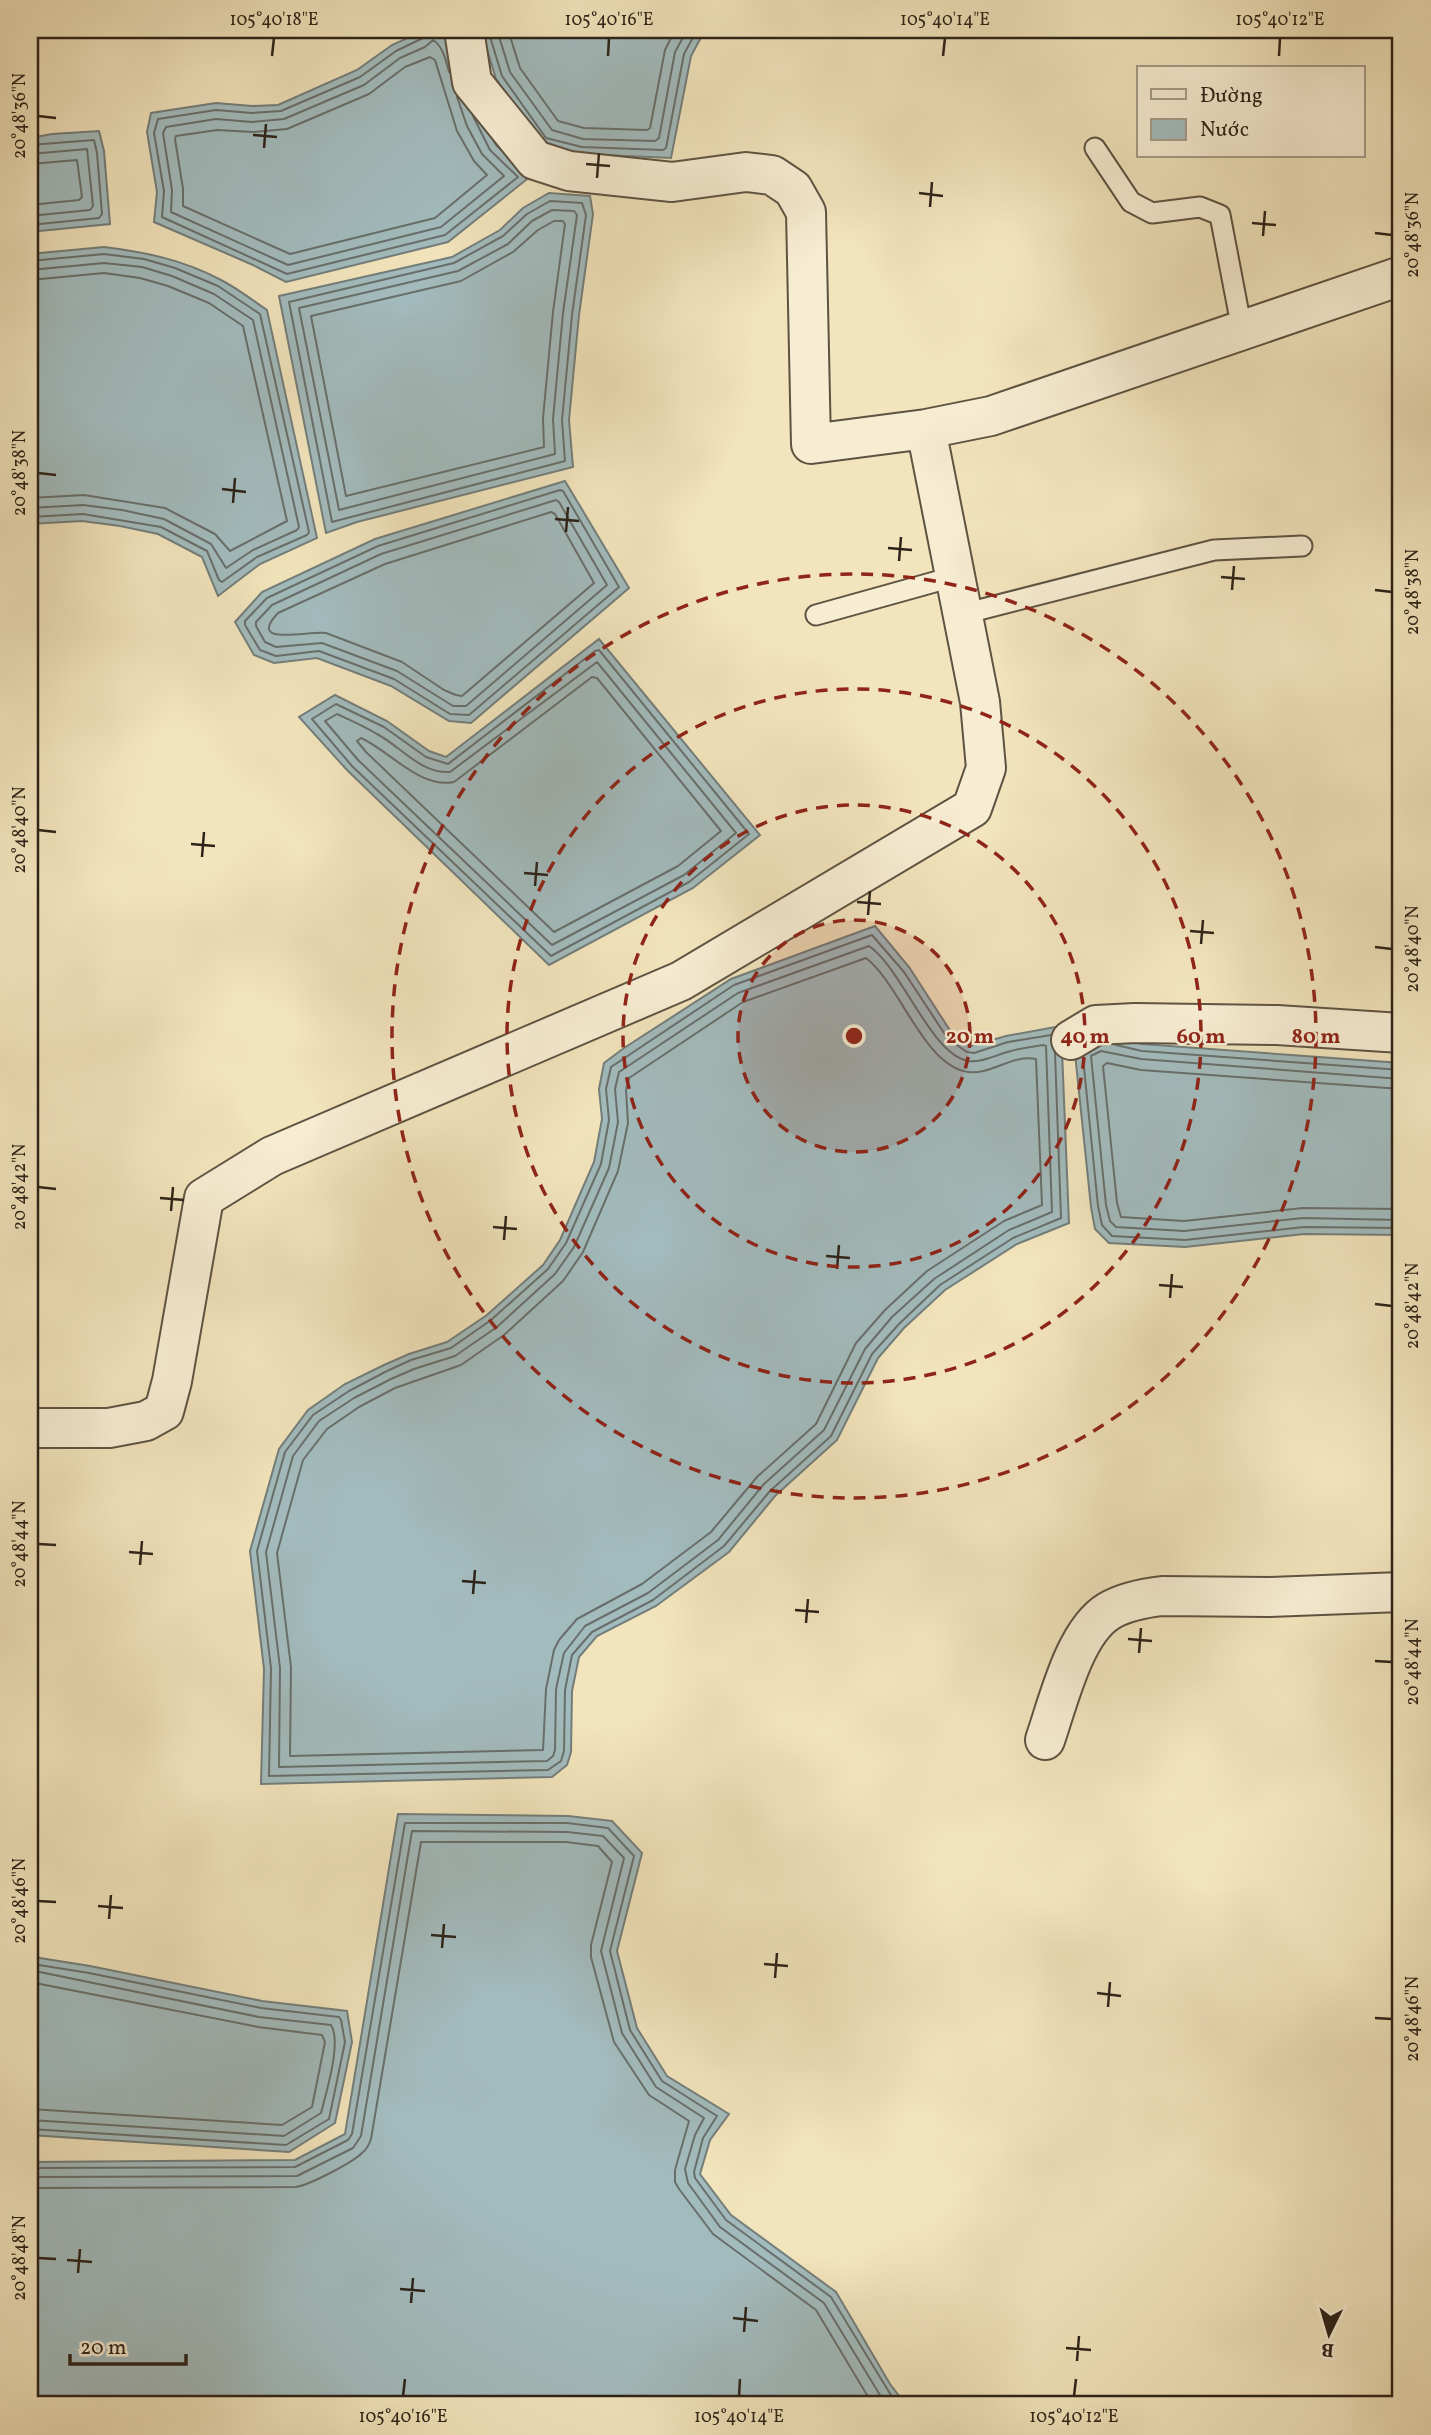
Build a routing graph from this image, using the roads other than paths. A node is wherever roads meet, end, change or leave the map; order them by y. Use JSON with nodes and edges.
{"nodes":[{"id":1,"x":464,"y":30,"type":"edge"},
{"id":2,"x":1095,"y":148,"type":"dead end"},
{"id":3,"x":1401,"y":276,"type":"edge"},
{"id":4,"x":1242,"y":330,"type":"junction"},
{"id":5,"x":926,"y":429,"type":"junction"},
{"id":6,"x":1303,"y":546,"type":"dead end"},
{"id":7,"x":956,"y":576,"type":"junction"},
{"id":8,"x":963,"y":614,"type":"junction"},
{"id":9,"x":816,"y":615,"type":"dead end"},
{"id":10,"x":1401,"y":1033,"type":"edge"},
{"id":11,"x":1071,"y":1040,"type":"dead end"},
{"id":12,"x":30,"y":1428,"type":"edge"},
{"id":13,"x":1401,"y":1592,"type":"edge"},
{"id":14,"x":1045,"y":1740,"type":"dead end"}],
"edges":[{"from":1,"to":5,"type":"street"},
{"from":2,"to":4,"type":"lane"},
{"from":3,"to":4,"type":"street"},
{"from":4,"to":5,"type":"street"},
{"from":5,"to":7,"type":"street"},
{"from":6,"to":8,"type":"lane"},
{"from":7,"to":8,"type":"street"},
{"from":7,"to":9,"type":"lane"},
{"from":8,"to":12,"type":"street"},
{"from":10,"to":11,"type":"street"},
{"from":13,"to":14,"type":"street"}]}
